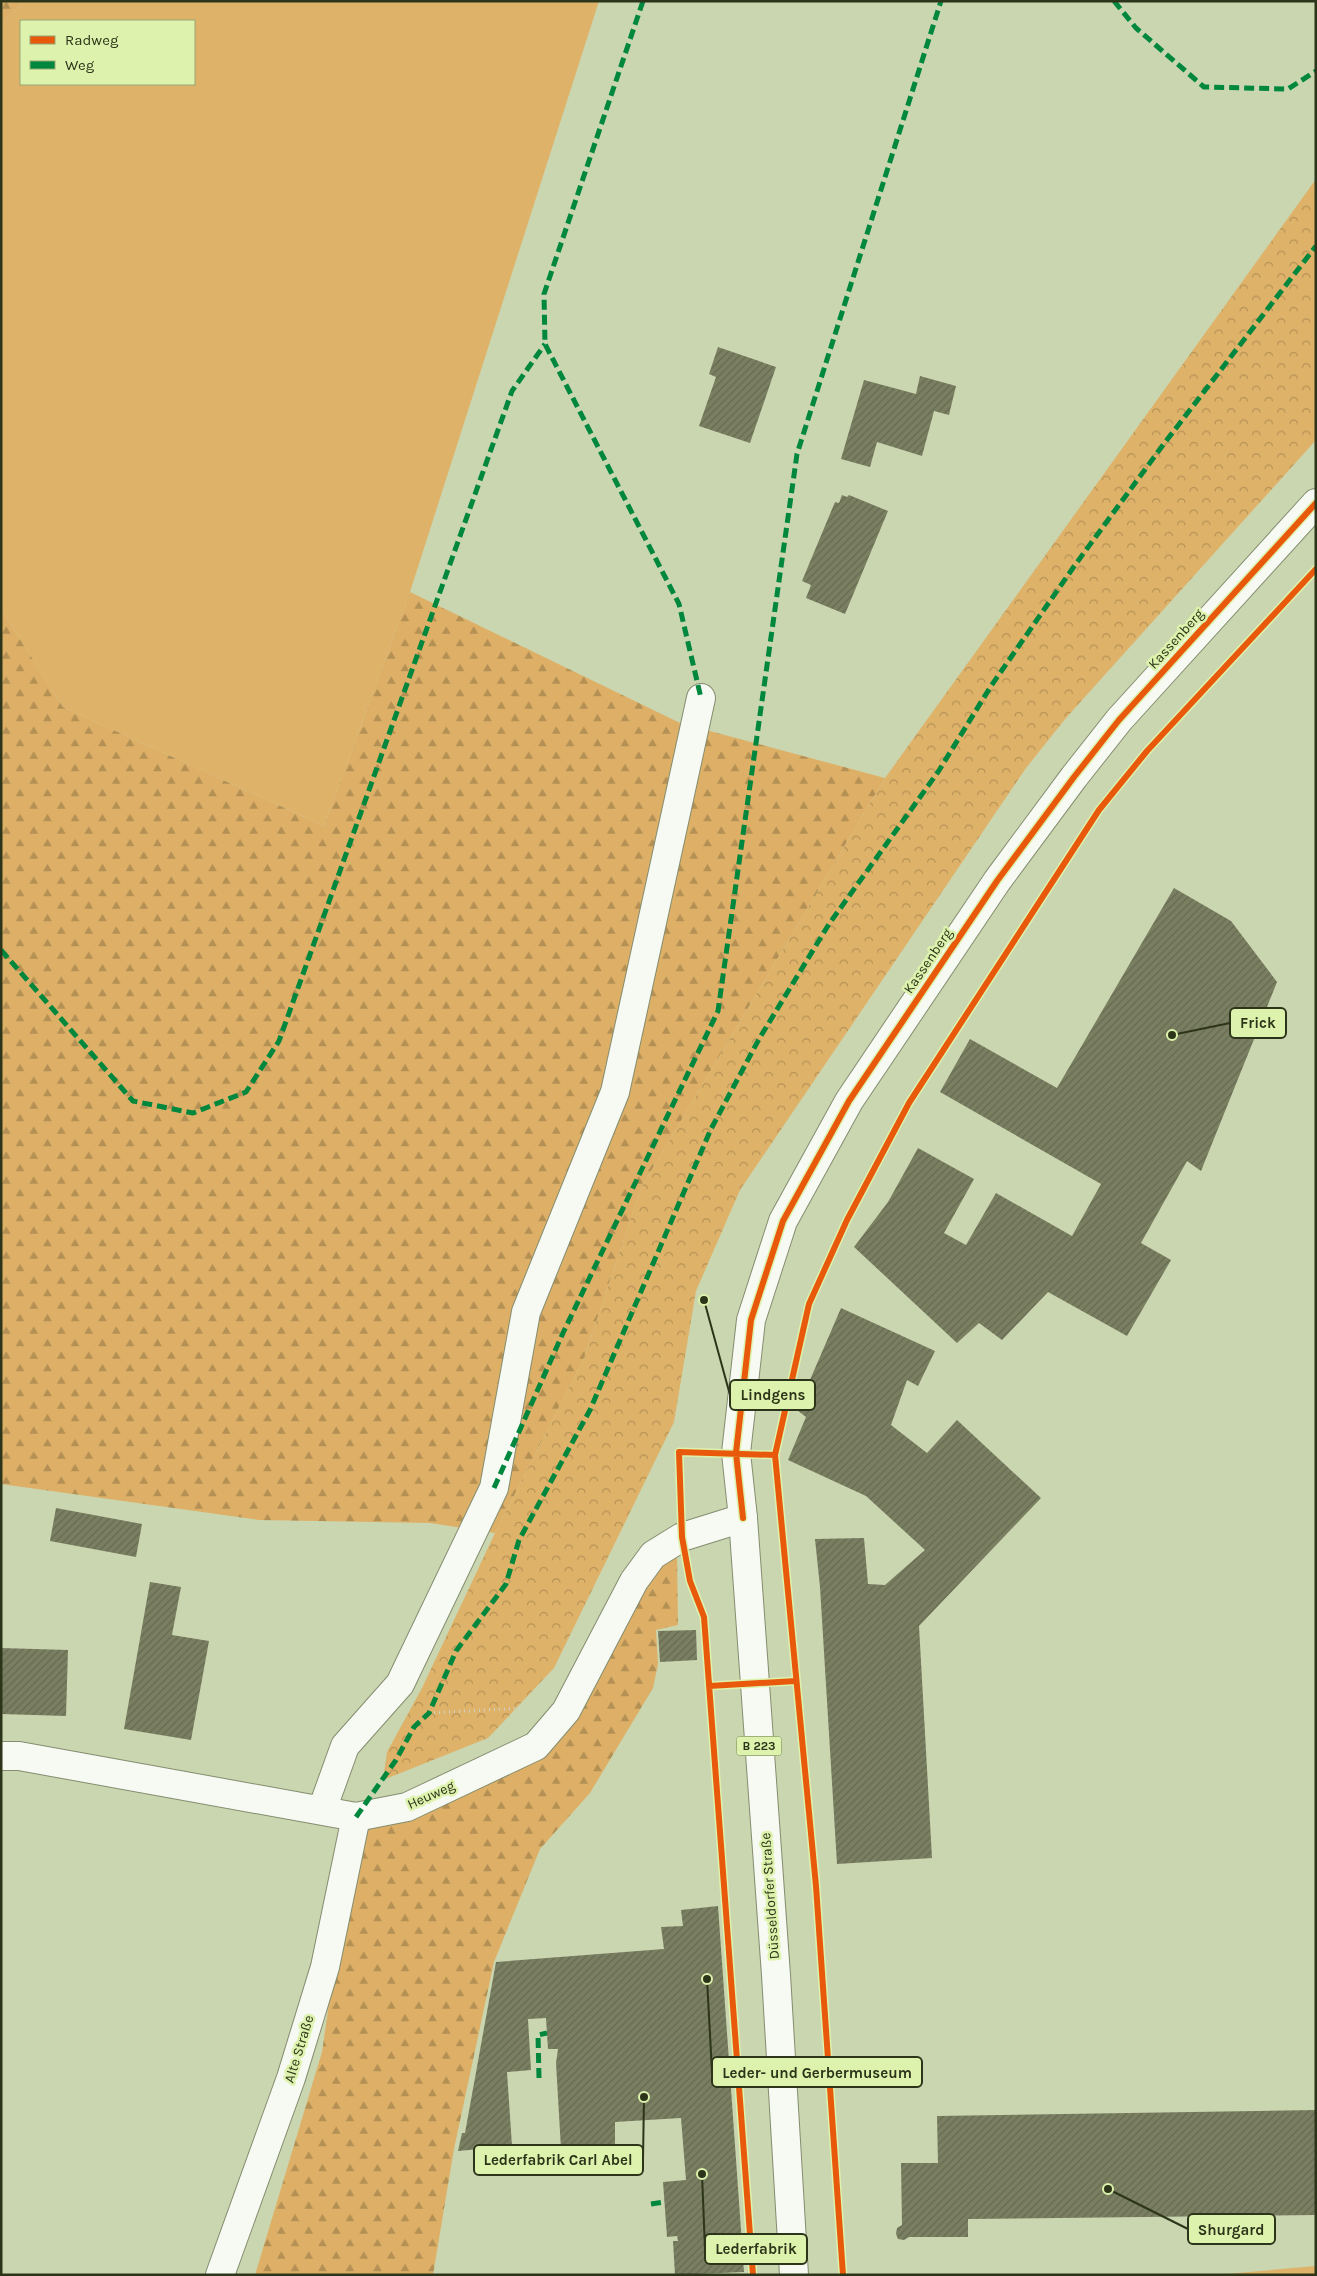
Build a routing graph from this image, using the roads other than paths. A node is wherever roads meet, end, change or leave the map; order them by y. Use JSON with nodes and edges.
{"nodes":[{"id":1,"x":1316,"y":503,"type":"edge"},
{"id":2,"x":701,"y":698,"type":"dead end"},
{"id":3,"x":743,"y":1518,"type":"junction"},
{"id":4,"x":1,"y":1756,"type":"edge"},
{"id":5,"x":322,"y":1810,"type":"junction"},
{"id":6,"x":356,"y":1818,"type":"junction"},
{"id":7,"x":220,"y":2275,"type":"edge"},
{"id":8,"x":794,"y":2275,"type":"edge"}],
"edges":[{"from":1,"to":3,"type":"main road","name":"Kassenberg","number":"B 223"},
{"from":2,"to":5,"type":"main road"},
{"from":3,"to":6,"type":"main road","name":"Heuweg"},
{"from":3,"to":8,"type":"main road","name":"Düsseldorfer Straße","number":"B 223"},
{"from":4,"to":5,"type":"main road","name":"Heuweg"},
{"from":5,"to":6,"type":"main road","name":"Heuweg"},
{"from":6,"to":7,"type":"main road","name":"Alte Straße"}]}
